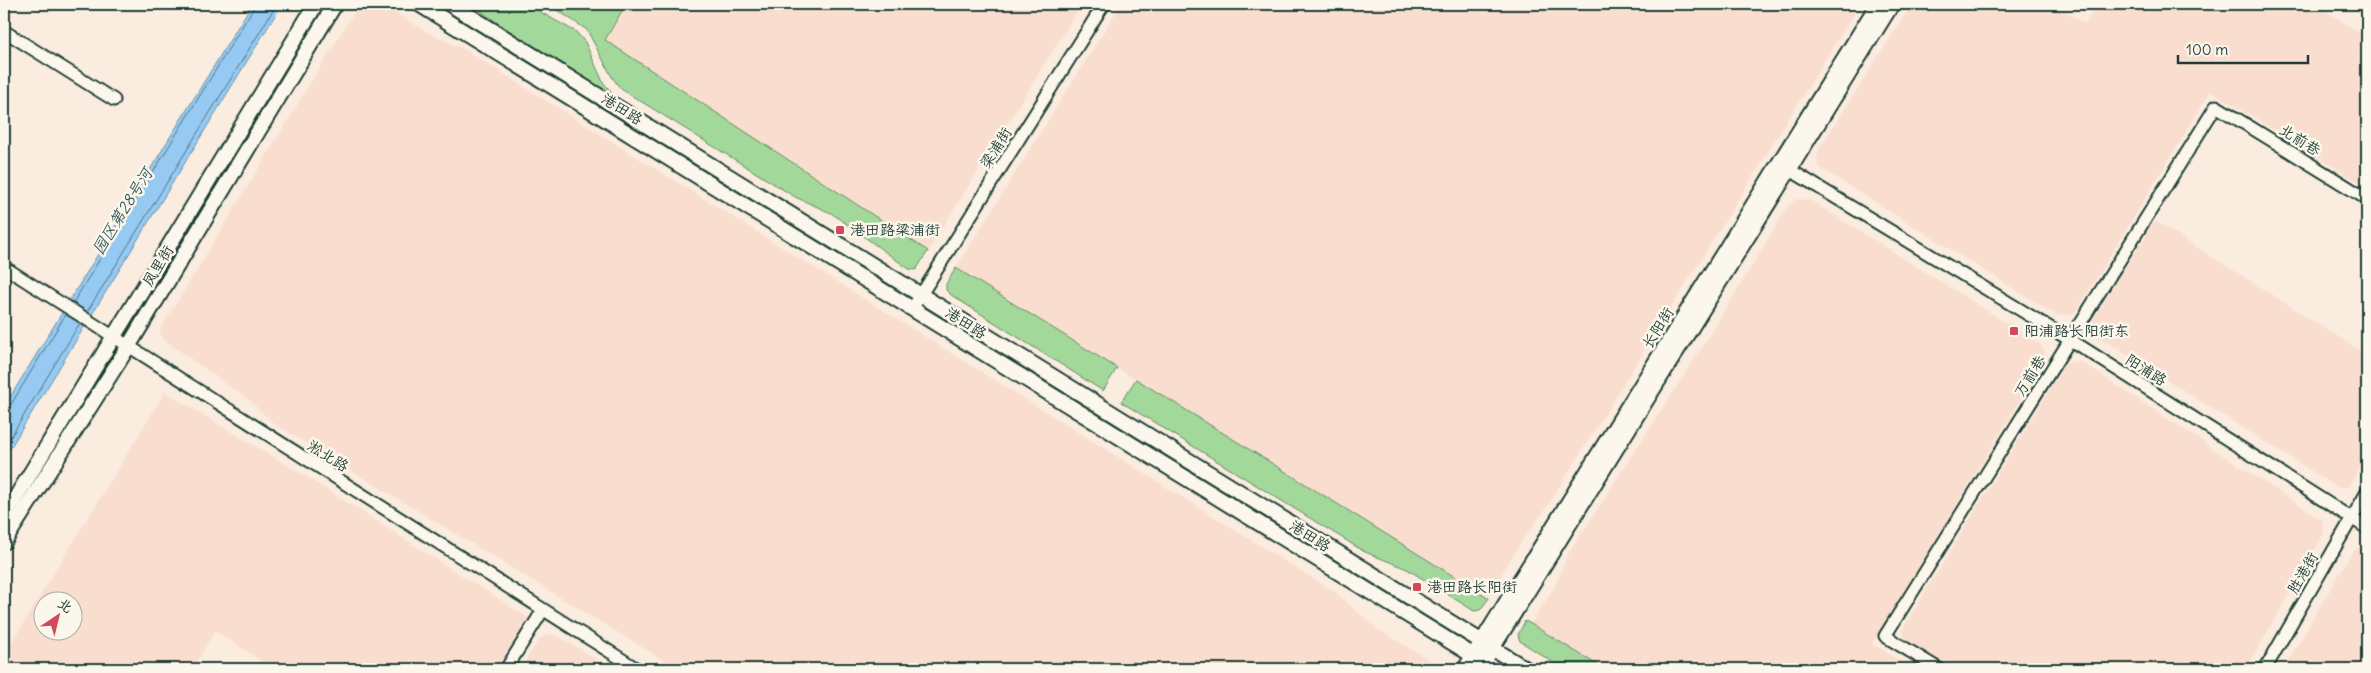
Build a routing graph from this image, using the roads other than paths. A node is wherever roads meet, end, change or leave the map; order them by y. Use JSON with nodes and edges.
{"nodes":[{"id":1,"x":316,"y":4,"type":"edge"},
{"id":2,"x":335,"y":4,"type":"edge"},
{"id":3,"x":420,"y":4,"type":"edge"},
{"id":4,"x":450,"y":4,"type":"edge"},
{"id":5,"x":1104,"y":4,"type":"edge"},
{"id":6,"x":1878,"y":4,"type":"edge"},
{"id":7,"x":1892,"y":4,"type":"edge"},
{"id":8,"x":4,"y":31,"type":"edge"},
{"id":9,"x":114,"y":100,"type":"dead end"},
{"id":10,"x":2216,"y":106,"type":"joint"},
{"id":11,"x":1784,"y":166,"type":"junction"},
{"id":12,"x":2367,"y":199,"type":"edge"},
{"id":13,"x":4,"y":267,"type":"edge"},
{"id":14,"x":921,"y":296,"type":"junction"},
{"id":15,"x":912,"y":309,"type":"junction"},
{"id":16,"x":114,"y":338,"type":"junction"},
{"id":17,"x":2070,"y":340,"type":"junction"},
{"id":18,"x":128,"y":347,"type":"junction"},
{"id":19,"x":2367,"y":492,"type":"edge"},
{"id":20,"x":4,"y":517,"type":"edge"},
{"id":21,"x":2352,"y":518,"type":"junction"},
{"id":22,"x":2367,"y":528,"type":"edge"},
{"id":23,"x":4,"y":542,"type":"edge"},
{"id":24,"x":543,"y":610,"type":"junction"},
{"id":25,"x":1487,"y":646,"type":"junction"},
{"id":26,"x":1483,"y":664,"type":"edge"},
{"id":27,"x":506,"y":669,"type":"edge"},
{"id":28,"x":636,"y":669,"type":"edge"},
{"id":29,"x":1465,"y":669,"type":"edge"},
{"id":30,"x":1526,"y":669,"type":"edge"},
{"id":31,"x":1939,"y":669,"type":"edge"},
{"id":32,"x":2265,"y":669,"type":"edge"}],
"edges":[{"from":1,"to":16,"type":"main road","name":"凤里街"},
{"from":2,"to":18,"type":"main road","name":"凤里街"},
{"from":3,"to":15,"type":"main road","name":"港田路"},
{"from":4,"to":14,"type":"main road","name":"港田路"},
{"from":5,"to":14,"type":"street","name":"梁浦街"},
{"from":6,"to":11,"type":"main road","name":"长阳街"},
{"from":7,"to":11,"type":"main road","name":"长阳街"},
{"from":8,"to":9,"type":"street"},
{"from":10,"to":12,"type":"street","name":"北前巷"},
{"from":10,"to":17,"type":"street","name":"万前巷"},
{"from":11,"to":17,"type":"street","name":"阳浦路"},
{"from":11,"to":25,"type":"main road","name":"长阳街"},
{"from":13,"to":16,"type":"street","name":"淞北路"},
{"from":14,"to":15,"type":"street","name":"梁浦街"},
{"from":14,"to":25,"type":"main road","name":"港田路"},
{"from":15,"to":26,"type":"main road","name":"港田路"},
{"from":16,"to":18,"type":"street","name":"淞北路"},
{"from":16,"to":20,"type":"main road","name":"凤里街"},
{"from":17,"to":21,"type":"street","name":"阳浦路"},
{"from":17,"to":31,"type":"street","name":"万前巷"},
{"from":18,"to":23,"type":"main road","name":"凤里街"},
{"from":18,"to":24,"type":"street","name":"淞北路"},
{"from":19,"to":21,"type":"street","name":"胜港街"},
{"from":21,"to":22,"type":"street","name":"阳浦路"},
{"from":21,"to":32,"type":"street","name":"胜港街"},
{"from":24,"to":27,"type":"street"},
{"from":24,"to":28,"type":"street","name":"淞北路"},
{"from":25,"to":26,"type":"main road","name":"长阳街"},
{"from":25,"to":30,"type":"main road","name":"港田路"},
{"from":26,"to":29,"type":"main road","name":"长阳街"}]}
